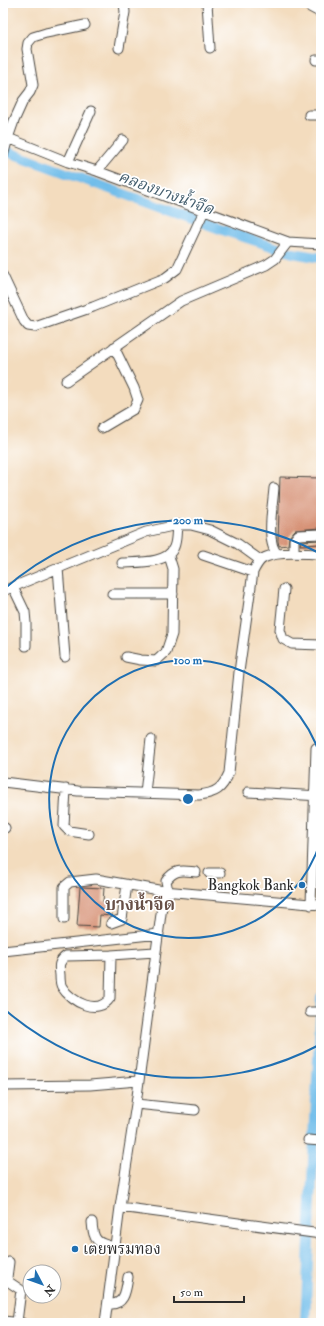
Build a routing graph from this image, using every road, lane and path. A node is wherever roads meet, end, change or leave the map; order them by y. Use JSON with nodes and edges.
{"nodes":[{"id":1,"x":124,"y":3,"type":"edge"},
{"id":2,"x":206,"y":3,"type":"edge"},
{"id":3,"x":310,"y":3,"type":"edge"},
{"id":4,"x":321,"y":12,"type":"edge"},
{"id":5,"x":85,"y":25,"type":"dead end"},
{"id":6,"x":119,"y":48,"type":"dead end"},
{"id":7,"x":210,"y":48,"type":"dead end"},
{"id":8,"x":91,"y":111,"type":"dead end"},
{"id":9,"x":309,"y":115,"type":"dead end"},
{"id":10,"x":320,"y":115,"type":"edge"},
{"id":11,"x":6,"y":139,"type":"edge"},
{"id":12,"x":123,"y":140,"type":"dead end"},
{"id":13,"x":3,"y":156,"type":"edge"},
{"id":14,"x":68,"y":162,"type":"junction"},
{"id":15,"x":97,"y":171,"type":"junction"},
{"id":16,"x":203,"y":213,"type":"junction"},
{"id":17,"x":287,"y":244,"type":"junction"},
{"id":18,"x":321,"y":244,"type":"edge"},
{"id":19,"x":3,"y":276,"type":"edge"},
{"id":20,"x":114,"y":347,"type":"junction"},
{"id":21,"x":66,"y":380,"type":"dead end"},
{"id":22,"x":102,"y":428,"type":"dead end"},
{"id":23,"x":274,"y":488,"type":"dead end"},
{"id":24,"x":177,"y":525,"type":"junction"},
{"id":25,"x":321,"y":534,"type":"edge"},
{"id":26,"x":278,"y":554,"type":"junction"},
{"id":27,"x":294,"y":554,"type":"junction"},
{"id":28,"x":321,"y":554,"type":"edge"},
{"id":29,"x":203,"y":555,"type":"dead end"},
{"id":30,"x":169,"y":556,"type":"junction"},
{"id":31,"x":260,"y":560,"type":"junction"},
{"id":32,"x":122,"y":563,"type":"dead end"},
{"id":33,"x":58,"y":568,"type":"junction"},
{"id":34,"x":253,"y":572,"type":"junction"},
{"id":35,"x":13,"y":587,"type":"junction"},
{"id":36,"x":284,"y":589,"type":"dead end"},
{"id":37,"x":3,"y":590,"type":"edge"},
{"id":38,"x":112,"y":594,"type":"dead end"},
{"id":39,"x":173,"y":594,"type":"junction"},
{"id":40,"x":321,"y":645,"type":"edge"},
{"id":41,"x":26,"y":646,"type":"dead end"},
{"id":42,"x":66,"y":657,"type":"dead end"},
{"id":43,"x":126,"y":657,"type":"dead end"},
{"id":44,"x":152,"y":740,"type":"dead end"},
{"id":45,"x":316,"y":748,"type":"dead end"},
{"id":46,"x":3,"y":782,"type":"edge"},
{"id":47,"x":66,"y":789,"type":"junction"},
{"id":48,"x":248,"y":792,"type":"dead end"},
{"id":49,"x":145,"y":793,"type":"junction"},
{"id":50,"x":319,"y":796,"type":"edge"},
{"id":51,"x":89,"y":834,"type":"dead end"},
{"id":52,"x":196,"y":872,"type":"dead end"},
{"id":53,"x":209,"y":873,"type":"dead end"},
{"id":54,"x":220,"y":873,"type":"dead end"},
{"id":55,"x":127,"y":885,"type":"junction"},
{"id":56,"x":166,"y":891,"type":"junction"},
{"id":57,"x":316,"y":905,"type":"edge"},
{"id":58,"x":64,"y":919,"type":"dead end"},
{"id":59,"x":111,"y":923,"type":"dead end"},
{"id":60,"x":159,"y":934,"type":"junction"},
{"id":61,"x":3,"y":951,"type":"edge"},
{"id":62,"x":155,"y":952,"type":"junction"},
{"id":63,"x":111,"y":955,"type":"junction"},
{"id":64,"x":138,"y":1081,"type":"junction"},
{"id":65,"x":3,"y":1086,"type":"edge"},
{"id":66,"x":136,"y":1104,"type":"junction"},
{"id":67,"x":195,"y":1110,"type":"dead end"},
{"id":68,"x":308,"y":1140,"type":"dead end"},
{"id":69,"x":320,"y":1141,"type":"edge"},
{"id":70,"x":120,"y":1206,"type":"junction"},
{"id":71,"x":92,"y":1222,"type":"dead end"},
{"id":72,"x":314,"y":1233,"type":"edge"},
{"id":73,"x":115,"y":1247,"type":"junction"},
{"id":74,"x":9,"y":1262,"type":"dead end"},
{"id":75,"x":128,"y":1277,"type":"dead end"},
{"id":76,"x":108,"y":1304,"type":"junction"},
{"id":77,"x":3,"y":1321,"type":"edge"},
{"id":78,"x":20,"y":1323,"type":"edge"},
{"id":79,"x":106,"y":1323,"type":"edge"}],
"edges":[{"from":1,"to":6,"type":"street"},
{"from":2,"to":7,"type":"street"},
{"from":3,"to":4,"type":"street"},
{"from":5,"to":11,"type":"street"},
{"from":8,"to":14,"type":"street"},
{"from":9,"to":10,"type":"street"},
{"from":11,"to":13,"type":"street"},
{"from":11,"to":14,"type":"street"},
{"from":12,"to":15,"type":"street"},
{"from":14,"to":15,"type":"street"},
{"from":15,"to":16,"type":"street"},
{"from":16,"to":17,"type":"street"},
{"from":16,"to":19,"type":"street"},
{"from":17,"to":18,"type":"street"},
{"from":17,"to":20,"type":"street"},
{"from":20,"to":21,"type":"street"},
{"from":20,"to":22,"type":"street"},
{"from":23,"to":26,"type":"street"},
{"from":24,"to":30,"type":"street"},
{"from":24,"to":31,"type":"street"},
{"from":24,"to":33,"type":"street"},
{"from":25,"to":27,"type":"street"},
{"from":26,"to":27,"type":"street"},
{"from":26,"to":31,"type":"street"},
{"from":27,"to":28,"type":"street"},
{"from":29,"to":34,"type":"street"},
{"from":30,"to":32,"type":"street"},
{"from":30,"to":39,"type":"street"},
{"from":31,"to":34,"type":"street"},
{"from":33,"to":35,"type":"street"},
{"from":33,"to":42,"type":"street"},
{"from":34,"to":49,"type":"street"},
{"from":35,"to":37,"type":"street"},
{"from":35,"to":41,"type":"street"},
{"from":36,"to":40,"type":"street"},
{"from":38,"to":39,"type":"street"},
{"from":39,"to":43,"type":"street"},
{"from":44,"to":49,"type":"street"},
{"from":45,"to":50,"type":"street"},
{"from":46,"to":47,"type":"street"},
{"from":47,"to":49,"type":"street"},
{"from":47,"to":51,"type":"street"},
{"from":48,"to":50,"type":"street"},
{"from":50,"to":57,"type":"street"},
{"from":52,"to":56,"type":"street"},
{"from":53,"to":54,"type":"street"},
{"from":55,"to":56,"type":"street"},
{"from":55,"to":58,"type":"street"},
{"from":55,"to":59,"type":"street"},
{"from":56,"to":57,"type":"street"},
{"from":56,"to":60,"type":"street"},
{"from":60,"to":61,"type":"street"},
{"from":60,"to":62,"type":"street"},
{"from":62,"to":63,"type":"street"},
{"from":62,"to":64,"type":"street"},
{"from":63,"to":63,"type":"street"},
{"from":64,"to":65,"type":"street"},
{"from":64,"to":66,"type":"street"},
{"from":66,"to":67,"type":"street"},
{"from":66,"to":70,"type":"street"},
{"from":68,"to":69,"type":"street"},
{"from":70,"to":72,"type":"street"},
{"from":70,"to":73,"type":"street"},
{"from":71,"to":73,"type":"street"},
{"from":73,"to":76,"type":"street"},
{"from":74,"to":78,"type":"street"},
{"from":75,"to":76,"type":"street"},
{"from":76,"to":79,"type":"street"},
{"from":77,"to":78,"type":"street"}]}
